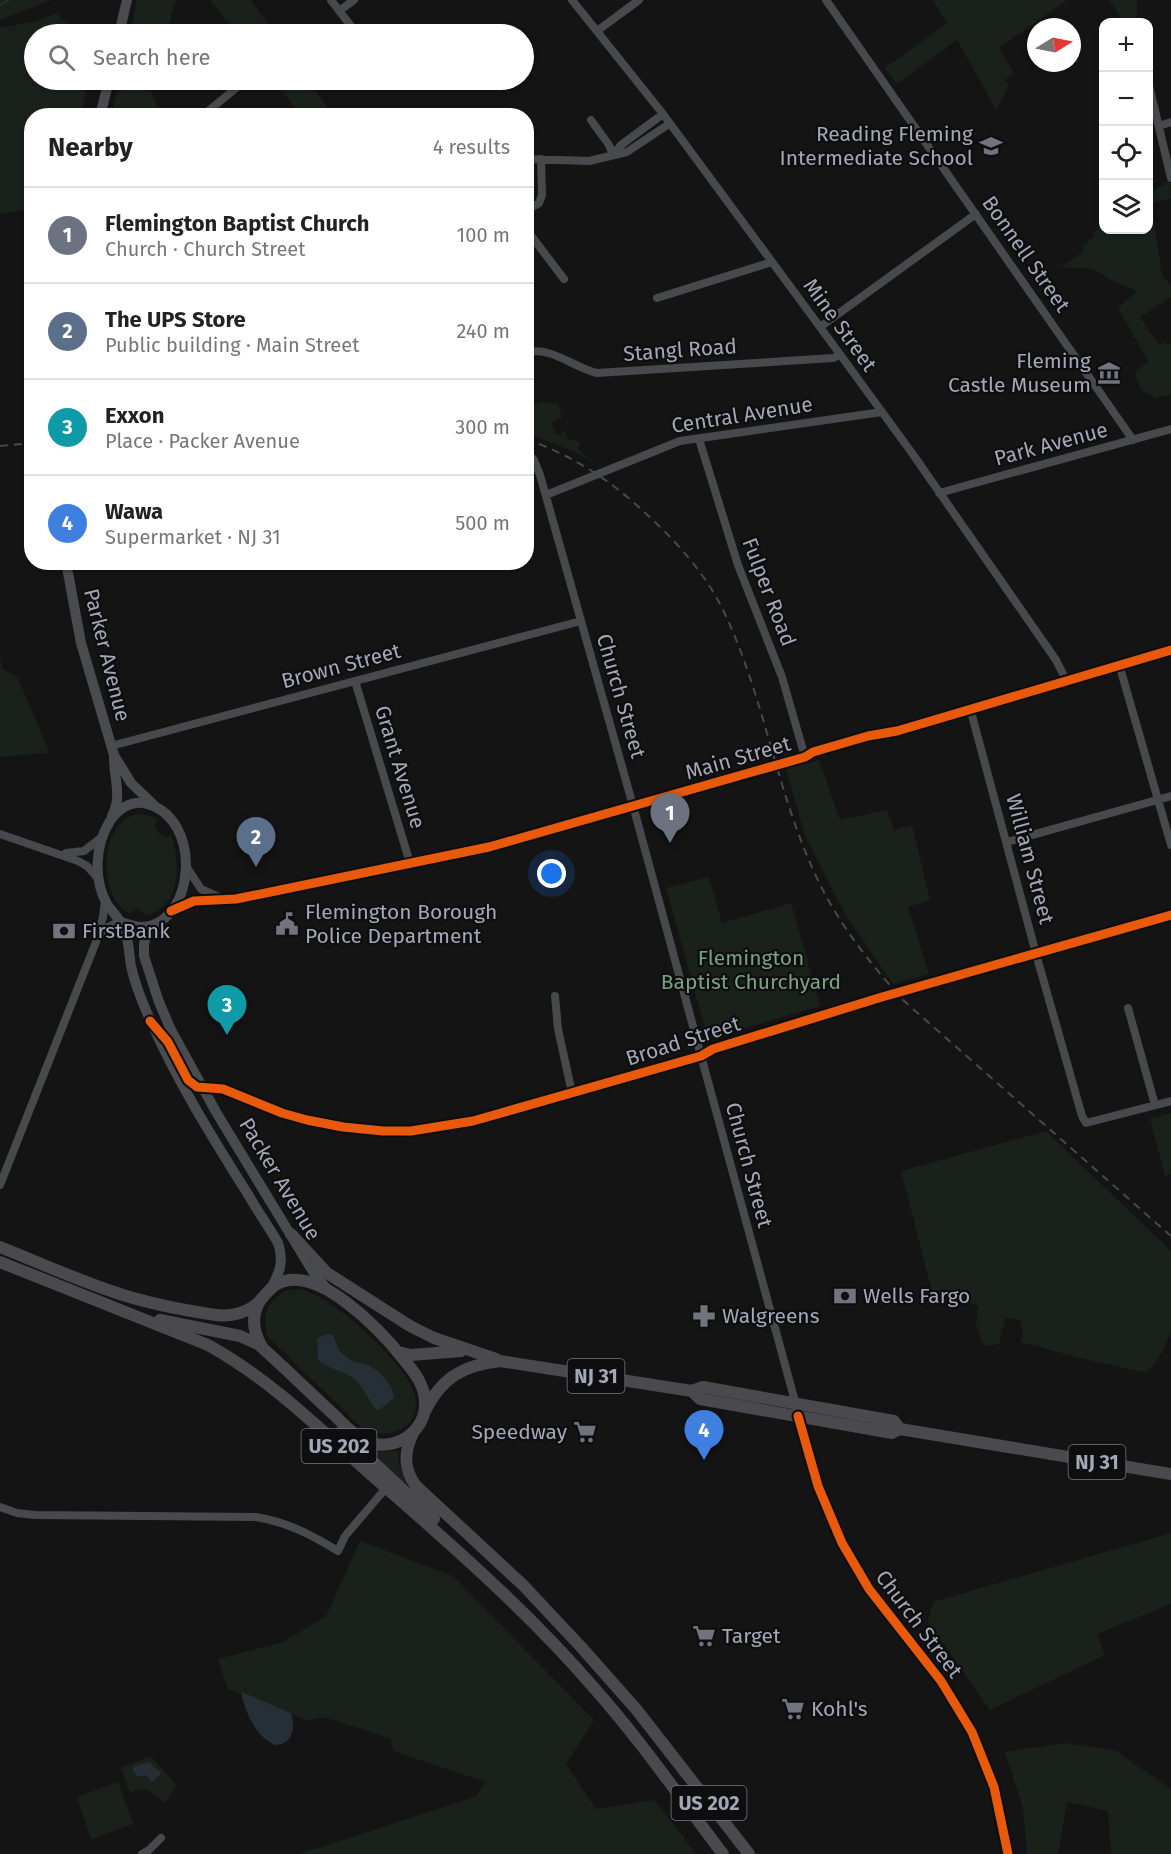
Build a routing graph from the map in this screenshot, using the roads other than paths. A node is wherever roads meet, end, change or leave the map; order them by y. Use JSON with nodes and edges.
{"nodes":[{"id":1,"x":127,"y":0,"type":"edge"},
{"id":2,"x":331,"y":0,"type":"edge"},
{"id":3,"x":354,"y":0,"type":"edge"},
{"id":4,"x":572,"y":0,"type":"edge"},
{"id":5,"x":639,"y":0,"type":"edge"},
{"id":6,"x":826,"y":0,"type":"edge"},
{"id":7,"x":339,"y":11,"type":"junction"},
{"id":8,"x":121,"y":24,"type":"edge"},
{"id":9,"x":349,"y":24,"type":"edge"},
{"id":10,"x":597,"y":31,"type":"junction"},
{"id":11,"x":106,"y":90,"type":"edge"},
{"id":12,"x":234,"y":90,"type":"edge"},
{"id":13,"x":1153,"y":99,"type":"edge"},
{"id":14,"x":102,"y":108,"type":"edge"},
{"id":15,"x":212,"y":108,"type":"edge"},
{"id":16,"x":663,"y":114,"type":"junction"},
{"id":17,"x":591,"y":120,"type":"dead end"},
{"id":18,"x":1171,"y":122,"type":"edge"},
{"id":19,"x":669,"y":124,"type":"junction"},
{"id":20,"x":1159,"y":126,"type":"junction"},
{"id":21,"x":613,"y":155,"type":"junction"},
{"id":22,"x":534,"y":159,"type":"edge"},
{"id":23,"x":541,"y":159,"type":"junction"},
{"id":24,"x":1171,"y":178,"type":"edge"},
{"id":25,"x":534,"y":206,"type":"edge"},
{"id":26,"x":976,"y":214,"type":"junction"},
{"id":27,"x":534,"y":240,"type":"edge"},
{"id":28,"x":772,"y":262,"type":"junction"},
{"id":29,"x":564,"y":279,"type":"dead end"},
{"id":30,"x":657,"y":297,"type":"dead end"},
{"id":31,"x":820,"y":327,"type":"junction"},
{"id":32,"x":534,"y":351,"type":"edge"},
{"id":33,"x":839,"y":354,"type":"junction"},
{"id":34,"x":882,"y":412,"type":"junction"},
{"id":35,"x":1171,"y":429,"type":"edge"},
{"id":36,"x":699,"y":439,"type":"junction"},
{"id":37,"x":1132,"y":440,"type":"junction"},
{"id":38,"x":534,"y":460,"type":"edge"},
{"id":39,"x":939,"y":493,"type":"junction"},
{"id":40,"x":546,"y":495,"type":"junction"},
{"id":41,"x":67,"y":570,"type":"edge"},
{"id":42,"x":581,"y":621,"type":"junction"},
{"id":43,"x":1171,"y":650,"type":"edge"},
{"id":44,"x":1119,"y":664,"type":"junction"},
{"id":45,"x":1066,"y":680,"type":"junction"},
{"id":46,"x":355,"y":681,"type":"junction"},
{"id":47,"x":970,"y":708,"type":"junction"},
{"id":48,"x":112,"y":751,"type":"junction"},
{"id":49,"x":805,"y":757,"type":"junction"},
{"id":50,"x":1171,"y":796,"type":"edge"},
{"id":51,"x":1158,"y":800,"type":"junction"},
{"id":52,"x":634,"y":807,"type":"junction"},
{"id":53,"x":158,"y":808,"type":"junction"},
{"id":54,"x":111,"y":819,"type":"junction"},
{"id":55,"x":0,"y":834,"type":"edge"},
{"id":56,"x":102,"y":837,"type":"junction"},
{"id":57,"x":1007,"y":842,"type":"junction"},
{"id":58,"x":1171,"y":845,"type":"edge"},
{"id":59,"x":58,"y":852,"type":"junction"},
{"id":60,"x":410,"y":863,"type":"junction"},
{"id":61,"x":186,"y":866,"type":"junction"},
{"id":62,"x":100,"y":882,"type":"junction"},
{"id":63,"x":105,"y":900,"type":"junction"},
{"id":64,"x":227,"y":900,"type":"junction"},
{"id":65,"x":171,"y":911,"type":"junction"},
{"id":66,"x":1171,"y":915,"type":"edge"},
{"id":67,"x":121,"y":921,"type":"junction"},
{"id":68,"x":159,"y":922,"type":"junction"},
{"id":69,"x":96,"y":942,"type":"junction"},
{"id":70,"x":1036,"y":953,"type":"junction"},
{"id":71,"x":555,"y":996,"type":"dead end"},
{"id":72,"x":1128,"y":1008,"type":"dead end"},
{"id":73,"x":150,"y":1021,"type":"junction"},
{"id":74,"x":701,"y":1056,"type":"junction"},
{"id":75,"x":202,"y":1088,"type":"junction"},
{"id":76,"x":572,"y":1094,"type":"junction"},
{"id":77,"x":1171,"y":1101,"type":"edge"},
{"id":78,"x":1155,"y":1105,"type":"junction"},
{"id":79,"x":0,"y":1185,"type":"edge"},
{"id":80,"x":273,"y":1204,"type":"junction"},
{"id":81,"x":260,"y":1213,"type":"junction"},
{"id":82,"x":291,"y":1234,"type":"junction"},
{"id":83,"x":0,"y":1247,"type":"edge"},
{"id":84,"x":0,"y":1262,"type":"edge"},
{"id":85,"x":272,"y":1288,"type":"junction"},
{"id":86,"x":331,"y":1292,"type":"junction"},
{"id":87,"x":262,"y":1298,"type":"junction"},
{"id":88,"x":117,"y":1309,"type":"junction"},
{"id":89,"x":471,"y":1351,"type":"junction"},
{"id":90,"x":267,"y":1352,"type":"junction"},
{"id":91,"x":398,"y":1352,"type":"junction"},
{"id":92,"x":500,"y":1361,"type":"junction"},
{"id":93,"x":692,"y":1391,"type":"junction"},
{"id":94,"x":317,"y":1399,"type":"junction"},
{"id":95,"x":795,"y":1403,"type":"junction"},
{"id":96,"x":425,"y":1412,"type":"junction"},
{"id":97,"x":798,"y":1416,"type":"junction"},
{"id":98,"x":417,"y":1428,"type":"junction"},
{"id":99,"x":900,"y":1429,"type":"junction"},
{"id":100,"x":1171,"y":1474,"type":"edge"},
{"id":101,"x":387,"y":1488,"type":"junction"},
{"id":102,"x":0,"y":1507,"type":"edge"},
{"id":103,"x":535,"y":1623,"type":"junction"},
{"id":104,"x":161,"y":1838,"type":"dead end"},
{"id":105,"x":142,"y":1854,"type":"edge"},
{"id":106,"x":723,"y":1854,"type":"edge"},
{"id":107,"x":749,"y":1854,"type":"edge"},
{"id":108,"x":1008,"y":1854,"type":"edge"}],
"edges":[{"from":1,"to":8,"type":"main road"},
{"from":2,"to":7,"type":"street"},
{"from":3,"to":7,"type":"street"},
{"from":4,"to":10,"type":"street","name":"Mine Street"},
{"from":5,"to":10,"type":"street"},
{"from":6,"to":26,"type":"street","name":"Bonnell Street"},
{"from":7,"to":9,"type":"street"},
{"from":10,"to":16,"type":"street","name":"Mine Street"},
{"from":11,"to":14,"type":"main road"},
{"from":12,"to":15,"type":"street"},
{"from":13,"to":20,"type":"street"},
{"from":16,"to":19,"type":"street","name":"Mine Street"},
{"from":16,"to":21,"type":"street"},
{"from":17,"to":21,"type":"street"},
{"from":18,"to":20,"type":"street"},
{"from":19,"to":21,"type":"street"},
{"from":19,"to":28,"type":"street","name":"Mine Street"},
{"from":20,"to":24,"type":"street"},
{"from":21,"to":23,"type":"street"},
{"from":22,"to":23,"type":"street"},
{"from":23,"to":25,"type":"street"},
{"from":26,"to":31,"type":"street"},
{"from":26,"to":37,"type":"street","name":"Bonnell Street"},
{"from":27,"to":29,"type":"street"},
{"from":28,"to":30,"type":"street"},
{"from":28,"to":31,"type":"street","name":"Mine Street"},
{"from":31,"to":33,"type":"street","name":"Mine Street"},
{"from":32,"to":33,"type":"street","name":"Stangl Road"},
{"from":33,"to":34,"type":"street","name":"Mine Street"},
{"from":34,"to":36,"type":"street","name":"Central Avenue"},
{"from":34,"to":39,"type":"street","name":"Mine Street"},
{"from":35,"to":37,"type":"street","name":"Park Avenue"},
{"from":36,"to":40,"type":"street","name":"Central Avenue"},
{"from":36,"to":49,"type":"street","name":"Fulper Road"},
{"from":37,"to":39,"type":"street","name":"Park Avenue"},
{"from":38,"to":40,"type":"street","name":"Church Street"},
{"from":39,"to":45,"type":"street","name":"Mine Street"},
{"from":40,"to":42,"type":"street","name":"Church Street"},
{"from":41,"to":48,"type":"main road","name":"Parker Avenue"},
{"from":42,"to":46,"type":"street","name":"Brown Street"},
{"from":42,"to":52,"type":"street","name":"Church Street"},
{"from":43,"to":44,"type":"street","name":"Main Street"},
{"from":44,"to":45,"type":"street","name":"Main Street"},
{"from":44,"to":51,"type":"street"},
{"from":45,"to":47,"type":"street","name":"Main Street"},
{"from":46,"to":48,"type":"street","name":"Brown Street"},
{"from":46,"to":60,"type":"street","name":"Grant Avenue"},
{"from":47,"to":49,"type":"street","name":"Main Street"},
{"from":47,"to":57,"type":"street","name":"William Street"},
{"from":48,"to":53,"type":"main road","name":"Parker Avenue"},
{"from":48,"to":54,"type":"main road","name":"Parker Avenue"},
{"from":49,"to":52,"type":"street","name":"Main Street"},
{"from":50,"to":51,"type":"street"},
{"from":51,"to":57,"type":"street"},
{"from":51,"to":58,"type":"street"},
{"from":52,"to":60,"type":"street","name":"Main Street"},
{"from":52,"to":74,"type":"street","name":"Church Street"},
{"from":53,"to":54,"type":"main road"},
{"from":53,"to":61,"type":"main road"},
{"from":54,"to":56,"type":"main road"},
{"from":55,"to":59,"type":"street"},
{"from":56,"to":59,"type":"street"},
{"from":56,"to":62,"type":"main road"},
{"from":57,"to":70,"type":"street","name":"William Street"},
{"from":59,"to":62,"type":"street"},
{"from":60,"to":64,"type":"street","name":"Main Street"},
{"from":61,"to":64,"type":"street"},
{"from":61,"to":65,"type":"main road"},
{"from":62,"to":63,"type":"main road"},
{"from":63,"to":67,"type":"main road"},
{"from":63,"to":69,"type":"street"},
{"from":64,"to":65,"type":"street","name":"Main Street"},
{"from":65,"to":68,"type":"main road"},
{"from":66,"to":70,"type":"street","name":"Broad Street"},
{"from":67,"to":68,"type":"main road"},
{"from":67,"to":69,"type":"street"},
{"from":67,"to":73,"type":"main road","name":"Packer Avenue"},
{"from":68,"to":75,"type":"main road","name":"Packer Avenue"},
{"from":69,"to":79,"type":"street"},
{"from":70,"to":74,"type":"street","name":"Broad Street"},
{"from":70,"to":78,"type":"street","name":"William Street"},
{"from":71,"to":76,"type":"street"},
{"from":72,"to":78,"type":"street"},
{"from":73,"to":75,"type":"street"},
{"from":73,"to":81,"type":"main road","name":"Packer Avenue"},
{"from":74,"to":76,"type":"street","name":"Broad Street"},
{"from":74,"to":95,"type":"street","name":"Church Street"},
{"from":75,"to":76,"type":"street","name":"Broad Street"},
{"from":75,"to":80,"type":"main road","name":"Packer Avenue"},
{"from":77,"to":78,"type":"street"},
{"from":80,"to":81,"type":"street"},
{"from":80,"to":82,"type":"main road","name":"Packer Avenue"},
{"from":81,"to":85,"type":"main road","name":"Packer Avenue"},
{"from":82,"to":86,"type":"main road","name":"Packer Avenue"},
{"from":82,"to":89,"type":"highway"},
{"from":83,"to":87,"type":"highway"},
{"from":84,"to":88,"type":"highway","name":"US 202","number":"US 202"},
{"from":85,"to":86,"type":"highway"},
{"from":85,"to":87,"type":"highway"},
{"from":86,"to":91,"type":"highway"},
{"from":87,"to":90,"type":"highway"},
{"from":88,"to":90,"type":"highway"},
{"from":88,"to":101,"type":"highway","name":"US 202","number":"US 202"},
{"from":89,"to":91,"type":"highway","number":"NJ 31"},
{"from":89,"to":92,"type":"highway","number":"NJ 31"},
{"from":90,"to":94,"type":"highway"},
{"from":91,"to":96,"type":"highway"},
{"from":92,"to":93,"type":"highway","name":"NJ 31","number":"NJ 31"},
{"from":92,"to":96,"type":"highway","name":"NJ 31","number":"NJ 31"},
{"from":93,"to":95,"type":"highway","name":"NJ 31","number":"NJ 31"},
{"from":93,"to":97,"type":"highway","name":"NJ 31","number":"NJ 31"},
{"from":94,"to":98,"type":"highway"},
{"from":94,"to":103,"type":"highway"},
{"from":95,"to":97,"type":"street","name":"Church Street"},
{"from":95,"to":99,"type":"highway","name":"NJ 31","number":"NJ 31"},
{"from":96,"to":98,"type":"highway","number":"US 202"},
{"from":97,"to":99,"type":"highway","name":"NJ 31","number":"NJ 31"},
{"from":97,"to":108,"type":"street","name":"Church Street"},
{"from":98,"to":107,"type":"highway","name":"US 202","number":"US 202"},
{"from":99,"to":100,"type":"highway","name":"NJ 31","number":"NJ 31"},
{"from":101,"to":102,"type":"street"},
{"from":101,"to":103,"type":"highway","name":"US 202","number":"US 202"},
{"from":103,"to":106,"type":"highway","name":"US 202","number":"US 202"},
{"from":104,"to":105,"type":"street"}]}
